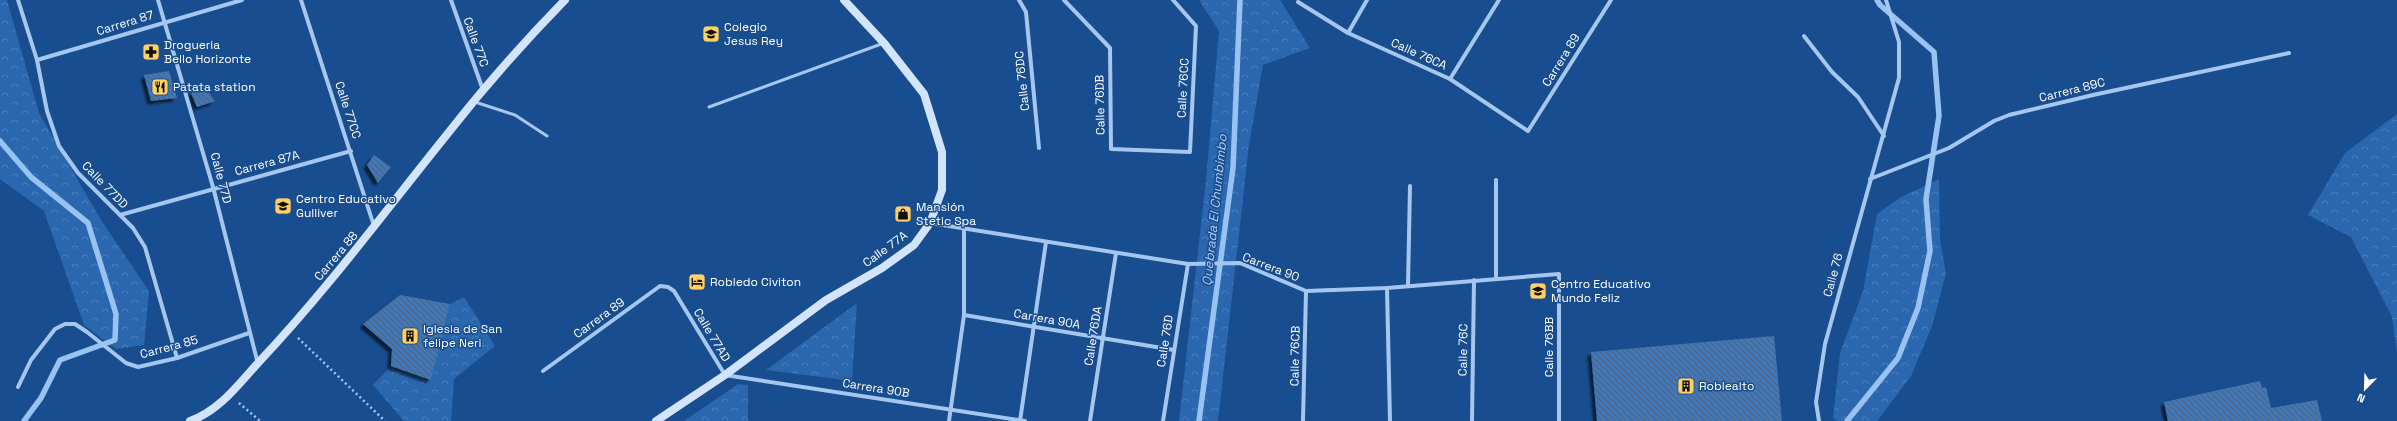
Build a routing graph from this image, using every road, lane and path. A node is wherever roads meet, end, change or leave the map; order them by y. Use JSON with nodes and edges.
{"nodes":[{"id":1,"x":18,"y":0,"type":"edge"},
{"id":2,"x":158,"y":0,"type":"edge"},
{"id":3,"x":242,"y":0,"type":"edge"},
{"id":4,"x":302,"y":0,"type":"edge"},
{"id":5,"x":450,"y":0,"type":"edge"},
{"id":6,"x":565,"y":0,"type":"edge"},
{"id":7,"x":844,"y":0,"type":"edge"},
{"id":8,"x":1019,"y":0,"type":"edge"},
{"id":9,"x":1064,"y":0,"type":"edge"},
{"id":10,"x":1173,"y":0,"type":"edge"},
{"id":11,"x":1367,"y":0,"type":"edge"},
{"id":12,"x":1499,"y":0,"type":"edge"},
{"id":13,"x":1612,"y":0,"type":"edge"},
{"id":14,"x":1886,"y":0,"type":"edge"},
{"id":15,"x":1298,"y":2,"type":"dead end"},
{"id":16,"x":164,"y":21,"type":"junction"},
{"id":17,"x":1348,"y":33,"type":"junction"},
{"id":18,"x":1804,"y":36,"type":"dead end"},
{"id":19,"x":884,"y":43,"type":"junction"},
{"id":20,"x":2289,"y":53,"type":"dead end"},
{"id":21,"x":37,"y":60,"type":"junction"},
{"id":22,"x":1450,"y":79,"type":"junction"},
{"id":23,"x":483,"y":91,"type":"junction"},
{"id":24,"x":474,"y":102,"type":"junction"},
{"id":25,"x":709,"y":108,"type":"dead end"},
{"id":26,"x":1528,"y":131,"type":"joint"},
{"id":27,"x":547,"y":136,"type":"dead end"},
{"id":28,"x":1884,"y":136,"type":"junction"},
{"id":29,"x":1039,"y":148,"type":"dead end"},
{"id":30,"x":351,"y":151,"type":"junction"},
{"id":31,"x":1190,"y":152,"type":"joint"},
{"id":32,"x":1870,"y":179,"type":"junction"},
{"id":33,"x":1496,"y":180,"type":"dead end"},
{"id":34,"x":1410,"y":186,"type":"dead end"},
{"id":35,"x":214,"y":187,"type":"junction"},
{"id":36,"x":120,"y":215,"type":"junction"},
{"id":37,"x":930,"y":223,"type":"junction"},
{"id":38,"x":375,"y":228,"type":"junction"},
{"id":39,"x":964,"y":229,"type":"junction"},
{"id":40,"x":1046,"y":242,"type":"junction"},
{"id":41,"x":1116,"y":253,"type":"junction"},
{"id":42,"x":1188,"y":264,"type":"junction"},
{"id":43,"x":1560,"y":274,"type":"joint"},
{"id":44,"x":1496,"y":278,"type":"junction"},
{"id":45,"x":1474,"y":280,"type":"junction"},
{"id":46,"x":1408,"y":286,"type":"junction"},
{"id":47,"x":668,"y":287,"type":"joint"},
{"id":48,"x":1387,"y":288,"type":"junction"},
{"id":49,"x":1306,"y":291,"type":"junction"},
{"id":50,"x":964,"y":315,"type":"junction"},
{"id":51,"x":1033,"y":326,"type":"junction"},
{"id":52,"x":290,"y":330,"type":"junction"},
{"id":53,"x":249,"y":333,"type":"junction"},
{"id":54,"x":1103,"y":338,"type":"junction"},
{"id":55,"x":1174,"y":350,"type":"junction"},
{"id":56,"x":178,"y":358,"type":"junction"},
{"id":57,"x":258,"y":364,"type":"junction"},
{"id":58,"x":544,"y":371,"type":"dead end"},
{"id":59,"x":725,"y":375,"type":"junction"},
{"id":60,"x":18,"y":387,"type":"dead end"},
{"id":61,"x":230,"y":395,"type":"junction"},
{"id":62,"x":950,"y":410,"type":"junction"},
{"id":63,"x":207,"y":413,"type":"junction"},
{"id":64,"x":190,"y":421,"type":"edge"},
{"id":65,"x":203,"y":421,"type":"edge"},
{"id":66,"x":260,"y":421,"type":"edge"},
{"id":67,"x":384,"y":421,"type":"edge"},
{"id":68,"x":656,"y":421,"type":"edge"},
{"id":69,"x":949,"y":421,"type":"edge"},
{"id":70,"x":1020,"y":421,"type":"edge"},
{"id":71,"x":1025,"y":421,"type":"edge"},
{"id":72,"x":1090,"y":421,"type":"edge"},
{"id":73,"x":1163,"y":421,"type":"edge"},
{"id":74,"x":1303,"y":421,"type":"edge"},
{"id":75,"x":1390,"y":421,"type":"edge"},
{"id":76,"x":1472,"y":421,"type":"edge"},
{"id":77,"x":1559,"y":421,"type":"edge"},
{"id":78,"x":1819,"y":421,"type":"edge"}],
"edges":[{"from":1,"to":21,"type":"street","name":"Calle 77DD"},
{"from":2,"to":16,"type":"street","name":"Calle 77D"},
{"from":3,"to":16,"type":"street","name":"Carrera 87"},
{"from":4,"to":30,"type":"street","name":"Calle 77CC"},
{"from":5,"to":23,"type":"street","name":"Calle 77C"},
{"from":6,"to":23,"type":"street","name":"Carrera 88"},
{"from":7,"to":19,"type":"street","name":"Calle 77A"},
{"from":8,"to":29,"type":"street","name":"Calle 76DC"},
{"from":9,"to":31,"type":"street","name":"Calle 76DB"},
{"from":10,"to":31,"type":"street","name":"Calle 76CC"},
{"from":11,"to":17,"type":"street"},
{"from":12,"to":22,"type":"street"},
{"from":13,"to":26,"type":"street","name":"Carrera 89"},
{"from":14,"to":28,"type":"street","name":"Calle 76"},
{"from":15,"to":17,"type":"street","name":"Calle 76CA"},
{"from":16,"to":21,"type":"street","name":"Carrera 87"},
{"from":16,"to":35,"type":"street","name":"Calle 77D"},
{"from":17,"to":22,"type":"street","name":"Calle 76CA"},
{"from":18,"to":28,"type":"street"},
{"from":19,"to":25,"type":"lane"},
{"from":19,"to":37,"type":"street","name":"Calle 77A"},
{"from":20,"to":32,"type":"street","name":"Carrera 89C"},
{"from":21,"to":36,"type":"street","name":"Calle 77DD"},
{"from":22,"to":26,"type":"street","name":"Calle 76CA"},
{"from":23,"to":24,"type":"street","name":"Carrera 88"},
{"from":24,"to":27,"type":"lane"},
{"from":24,"to":38,"type":"street","name":"Carrera 88"},
{"from":28,"to":32,"type":"street","name":"Calle 76"},
{"from":30,"to":35,"type":"street","name":"Carrera 87A"},
{"from":30,"to":38,"type":"street","name":"Calle 77CC"},
{"from":32,"to":78,"type":"street","name":"Calle 76"},
{"from":33,"to":44,"type":"street"},
{"from":34,"to":46,"type":"street"},
{"from":35,"to":36,"type":"street","name":"Carrera 87A"},
{"from":35,"to":53,"type":"street","name":"Calle 77D"},
{"from":36,"to":56,"type":"street","name":"Calle 77DD"},
{"from":37,"to":39,"type":"street","name":"Carrera 90"},
{"from":37,"to":59,"type":"street","name":"Calle 77A"},
{"from":38,"to":52,"type":"street","name":"Carrera 88"},
{"from":39,"to":40,"type":"street","name":"Carrera 90"},
{"from":39,"to":50,"type":"street"},
{"from":40,"to":41,"type":"street","name":"Carrera 90"},
{"from":40,"to":51,"type":"street"},
{"from":41,"to":42,"type":"street","name":"Carrera 90"},
{"from":41,"to":54,"type":"street","name":"Calle 76DA"},
{"from":42,"to":49,"type":"street","name":"Carrera 90"},
{"from":42,"to":55,"type":"street","name":"Calle 76D"},
{"from":43,"to":44,"type":"street","name":"Carrera 90"},
{"from":43,"to":77,"type":"street","name":"Calle 76BB"},
{"from":44,"to":45,"type":"street","name":"Carrera 90"},
{"from":45,"to":46,"type":"street","name":"Carrera 90"},
{"from":45,"to":76,"type":"street","name":"Calle 76C"},
{"from":46,"to":48,"type":"street","name":"Carrera 90"},
{"from":47,"to":58,"type":"street","name":"Carrera 89"},
{"from":47,"to":59,"type":"street","name":"Calle 77AD"},
{"from":48,"to":49,"type":"street","name":"Carrera 90"},
{"from":48,"to":75,"type":"street"},
{"from":49,"to":74,"type":"street","name":"Calle 76CB"},
{"from":50,"to":51,"type":"street","name":"Carrera 90A"},
{"from":50,"to":62,"type":"street"},
{"from":51,"to":54,"type":"street","name":"Carrera 90A"},
{"from":51,"to":70,"type":"street"},
{"from":52,"to":57,"type":"street","name":"Carrera 88"},
{"from":52,"to":67,"type":"path"},
{"from":53,"to":56,"type":"street","name":"Carrera 85"},
{"from":53,"to":57,"type":"street","name":"Calle 77D"},
{"from":54,"to":55,"type":"street","name":"Carrera 90A"},
{"from":54,"to":72,"type":"street","name":"Calle 76DA"},
{"from":55,"to":73,"type":"street","name":"Calle 76D"},
{"from":56,"to":60,"type":"street","name":"Carrera 85"},
{"from":57,"to":61,"type":"street","name":"Carrera 88"},
{"from":59,"to":62,"type":"street","name":"Carrera 90B"},
{"from":59,"to":68,"type":"street","name":"Calle 77A"},
{"from":61,"to":63,"type":"street","name":"Carrera 88"},
{"from":61,"to":66,"type":"path"},
{"from":62,"to":69,"type":"street"},
{"from":62,"to":70,"type":"street","name":"Carrera 90B"},
{"from":63,"to":64,"type":"street","name":"Carrera 88"},
{"from":63,"to":65,"type":"street"},
{"from":70,"to":71,"type":"street","name":"Carrera 90B"}]}
